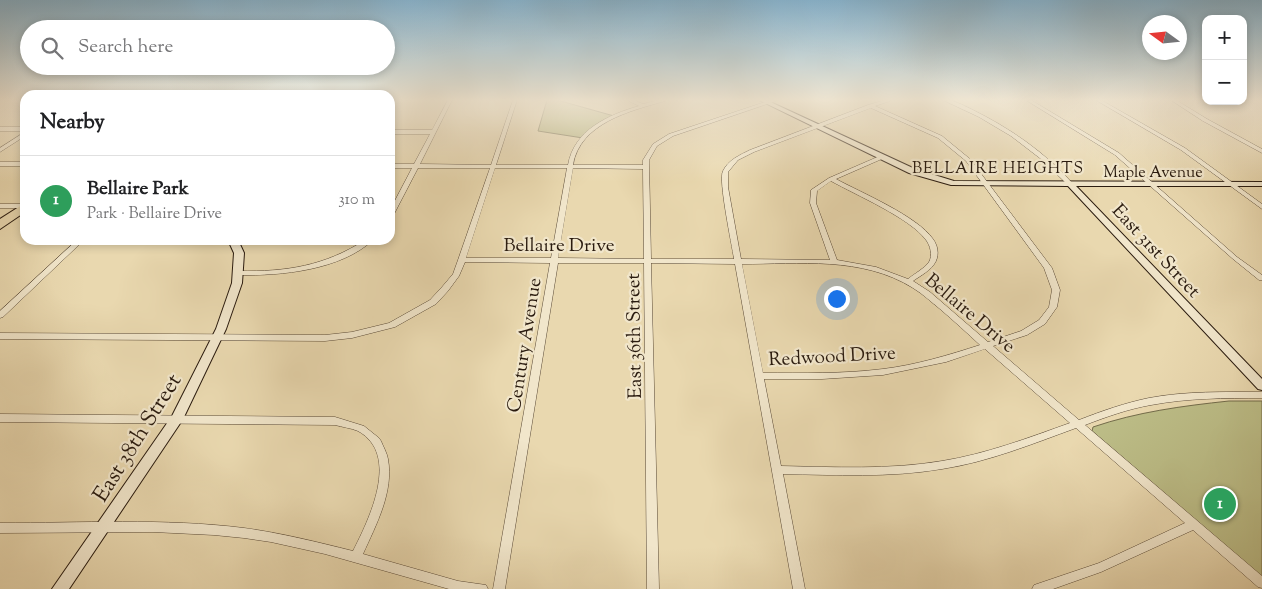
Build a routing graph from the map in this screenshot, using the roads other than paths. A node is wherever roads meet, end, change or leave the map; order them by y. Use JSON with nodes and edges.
{"nodes":[{"id":1,"x":436,"y":127,"type":"edge"},
{"id":2,"x":506,"y":127,"type":"edge"},
{"id":3,"x":597,"y":127,"type":"edge"},
{"id":4,"x":694,"y":127,"type":"edge"},
{"id":5,"x":814,"y":127,"type":"edge"},
{"id":6,"x":821,"y":127,"type":"edge"},
{"id":7,"x":916,"y":127,"type":"edge"},
{"id":8,"x":1004,"y":127,"type":"edge"},
{"id":9,"x":1074,"y":127,"type":"edge"},
{"id":10,"x":1146,"y":127,"type":"edge"},
{"id":11,"x":1219,"y":127,"type":"edge"},
{"id":12,"x":0,"y":129,"type":"edge"},
{"id":13,"x":20,"y":129,"type":"edge"},
{"id":14,"x":395,"y":132,"type":"edge"},
{"id":15,"x":434,"y":132,"type":"junction"},
{"id":16,"x":20,"y":137,"type":"edge"},
{"id":17,"x":0,"y":150,"type":"edge"},
{"id":18,"x":1262,"y":151,"type":"edge"},
{"id":19,"x":882,"y":157,"type":"junction"},
{"id":20,"x":0,"y":164,"type":"edge"},
{"id":21,"x":20,"y":164,"type":"edge"},
{"id":22,"x":395,"y":166,"type":"edge"},
{"id":23,"x":416,"y":166,"type":"junction"},
{"id":24,"x":493,"y":167,"type":"junction"},
{"id":25,"x":569,"y":167,"type":"junction"},
{"id":26,"x":646,"y":167,"type":"junction"},
{"id":27,"x":831,"y":179,"type":"junction"},
{"id":28,"x":1152,"y":184,"type":"junction"},
{"id":29,"x":1233,"y":184,"type":"junction"},
{"id":30,"x":1262,"y":184,"type":"edge"},
{"id":31,"x":987,"y":185,"type":"junction"},
{"id":32,"x":1071,"y":185,"type":"junction"},
{"id":33,"x":395,"y":203,"type":"edge"},
{"id":34,"x":0,"y":206,"type":"edge"},
{"id":35,"x":20,"y":206,"type":"edge"},
{"id":36,"x":1262,"y":207,"type":"edge"},
{"id":37,"x":20,"y":210,"type":"edge"},
{"id":38,"x":0,"y":226,"type":"edge"},
{"id":39,"x":76,"y":245,"type":"edge"},
{"id":40,"x":235,"y":245,"type":"edge"},
{"id":41,"x":361,"y":245,"type":"edge"},
{"id":42,"x":462,"y":260,"type":"junction"},
{"id":43,"x":554,"y":261,"type":"junction"},
{"id":44,"x":648,"y":261,"type":"junction"},
{"id":45,"x":738,"y":262,"type":"junction"},
{"id":46,"x":834,"y":262,"type":"junction"},
{"id":47,"x":239,"y":274,"type":"junction"},
{"id":48,"x":1262,"y":278,"type":"edge"},
{"id":49,"x":909,"y":281,"type":"junction"},
{"id":50,"x":0,"y":315,"type":"edge"},
{"id":51,"x":0,"y":336,"type":"edge"},
{"id":52,"x":217,"y":337,"type":"junction"},
{"id":53,"x":987,"y":346,"type":"junction"},
{"id":54,"x":760,"y":376,"type":"junction"},
{"id":55,"x":1262,"y":386,"type":"edge"},
{"id":56,"x":1262,"y":395,"type":"edge"},
{"id":57,"x":0,"y":418,"type":"edge"},
{"id":58,"x":177,"y":418,"type":"junction"},
{"id":59,"x":1077,"y":424,"type":"junction"},
{"id":60,"x":777,"y":470,"type":"junction"},
{"id":61,"x":1194,"y":524,"type":"junction"},
{"id":62,"x":0,"y":528,"type":"edge"},
{"id":63,"x":104,"y":528,"type":"junction"},
{"id":64,"x":355,"y":558,"type":"junction"},
{"id":65,"x":1262,"y":583,"type":"edge"},
{"id":66,"x":60,"y":589,"type":"edge"},
{"id":67,"x":482,"y":589,"type":"edge"},
{"id":68,"x":499,"y":589,"type":"edge"},
{"id":69,"x":653,"y":589,"type":"edge"},
{"id":70,"x":799,"y":589,"type":"edge"},
{"id":71,"x":1038,"y":589,"type":"edge"}],
"edges":[{"from":1,"to":15,"type":"street"},
{"from":2,"to":24,"type":"street"},
{"from":3,"to":25,"type":"street","name":"Century Avenue"},
{"from":4,"to":26,"type":"street","name":"East 36th Street"},
{"from":5,"to":45,"type":"street"},
{"from":6,"to":19,"type":"street","name":"Maple Avenue"},
{"from":7,"to":31,"type":"street","name":"Redwood Drive"},
{"from":8,"to":32,"type":"street","name":"East 31st Street"},
{"from":9,"to":28,"type":"street"},
{"from":10,"to":29,"type":"street"},
{"from":11,"to":18,"type":"street"},
{"from":12,"to":13,"type":"street"},
{"from":14,"to":15,"type":"street"},
{"from":15,"to":23,"type":"street"},
{"from":16,"to":17,"type":"street"},
{"from":19,"to":27,"type":"street"},
{"from":19,"to":31,"type":"street","name":"Maple Avenue"},
{"from":20,"to":21,"type":"street"},
{"from":22,"to":23,"type":"street"},
{"from":23,"to":24,"type":"street"},
{"from":23,"to":33,"type":"street"},
{"from":24,"to":25,"type":"street"},
{"from":24,"to":42,"type":"street"},
{"from":25,"to":26,"type":"street"},
{"from":25,"to":43,"type":"street","name":"Century Avenue"},
{"from":26,"to":44,"type":"street","name":"East 36th Street"},
{"from":27,"to":46,"type":"street"},
{"from":27,"to":49,"type":"street"},
{"from":28,"to":29,"type":"street","name":"Maple Avenue"},
{"from":28,"to":32,"type":"street","name":"Maple Avenue"},
{"from":28,"to":48,"type":"street"},
{"from":29,"to":30,"type":"street","name":"Maple Avenue"},
{"from":29,"to":36,"type":"street"},
{"from":31,"to":32,"type":"street","name":"Maple Avenue"},
{"from":31,"to":53,"type":"street","name":"Redwood Drive"},
{"from":32,"to":55,"type":"street","name":"East 31st Street"},
{"from":34,"to":35,"type":"street"},
{"from":37,"to":38,"type":"highway"},
{"from":39,"to":50,"type":"street"},
{"from":40,"to":47,"type":"street","name":"East 38th Street"},
{"from":41,"to":47,"type":"street"},
{"from":42,"to":43,"type":"street","name":"Bellaire Drive"},
{"from":42,"to":52,"type":"street"},
{"from":43,"to":44,"type":"street","name":"Bellaire Drive"},
{"from":43,"to":68,"type":"street","name":"Century Avenue"},
{"from":44,"to":45,"type":"street","name":"Bellaire Drive"},
{"from":44,"to":69,"type":"street","name":"East 36th Street"},
{"from":45,"to":46,"type":"street","name":"Bellaire Drive"},
{"from":45,"to":54,"type":"street"},
{"from":46,"to":49,"type":"street","name":"Bellaire Drive"},
{"from":47,"to":52,"type":"street","name":"East 38th Street"},
{"from":49,"to":53,"type":"street","name":"Bellaire Drive"},
{"from":51,"to":52,"type":"street"},
{"from":52,"to":58,"type":"street","name":"East 38th Street"},
{"from":53,"to":54,"type":"street","name":"Redwood Drive"},
{"from":53,"to":59,"type":"street","name":"Bellaire Drive"},
{"from":54,"to":60,"type":"street"},
{"from":56,"to":59,"type":"street"},
{"from":57,"to":58,"type":"street"},
{"from":58,"to":63,"type":"street","name":"East 38th Street"},
{"from":58,"to":64,"type":"street"},
{"from":59,"to":60,"type":"street"},
{"from":59,"to":61,"type":"street","name":"Bellaire Drive"},
{"from":60,"to":70,"type":"street"},
{"from":61,"to":65,"type":"street","name":"Bellaire Drive"},
{"from":61,"to":71,"type":"street"},
{"from":62,"to":63,"type":"street"},
{"from":63,"to":64,"type":"street"},
{"from":63,"to":66,"type":"street","name":"East 38th Street"},
{"from":64,"to":67,"type":"street"}]}
